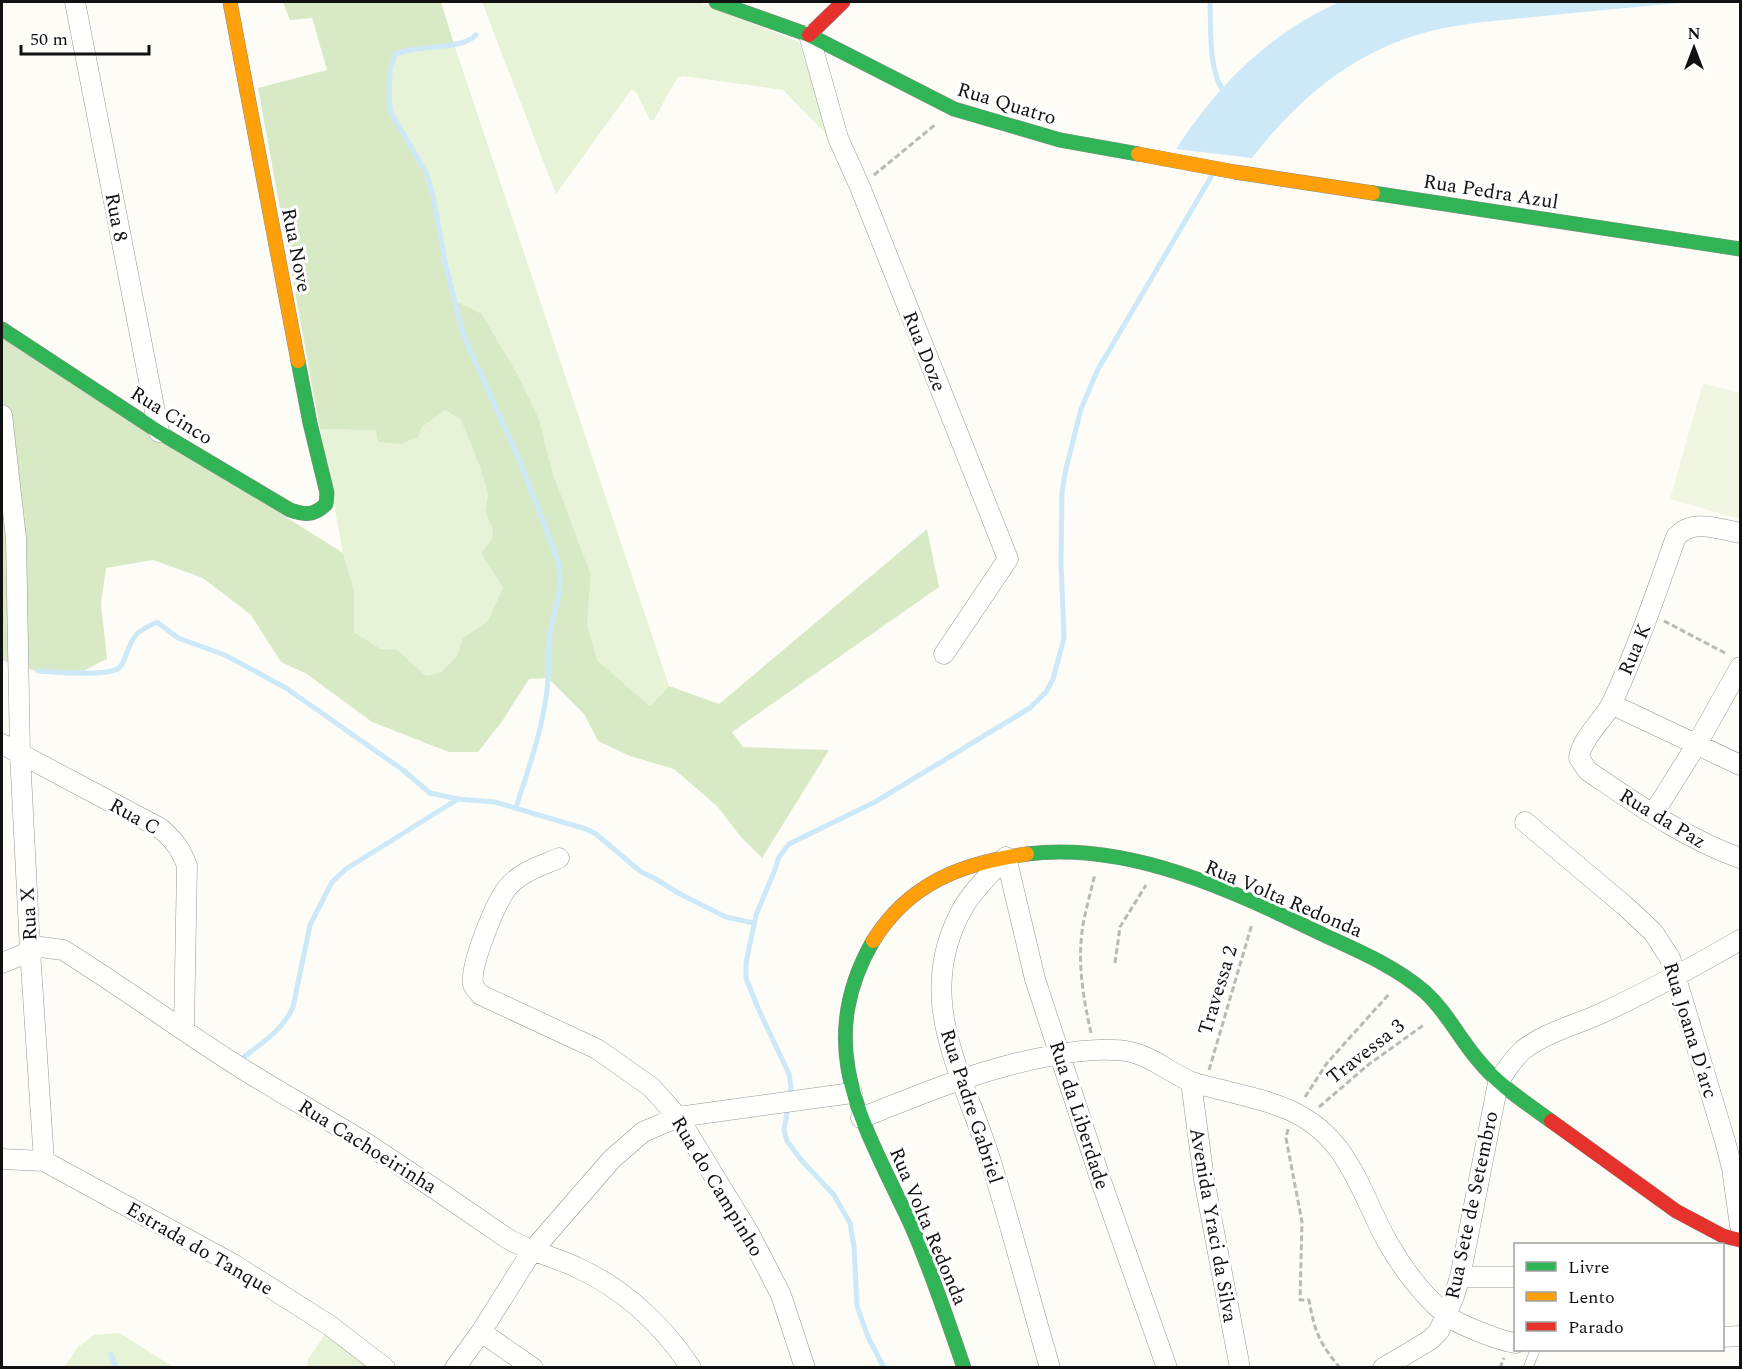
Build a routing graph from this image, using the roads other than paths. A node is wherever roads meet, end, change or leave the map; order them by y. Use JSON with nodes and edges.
{"nodes":[{"id":1,"x":75,"y":2,"type":"edge"},
{"id":2,"x":230,"y":2,"type":"edge"},
{"id":3,"x":716,"y":2,"type":"edge"},
{"id":4,"x":843,"y":2,"type":"edge"},
{"id":5,"x":809,"y":35,"type":"junction"},
{"id":6,"x":1235,"y":172,"type":"joint"},
{"id":7,"x":1740,"y":249,"type":"edge"},
{"id":8,"x":2,"y":329,"type":"edge"},
{"id":9,"x":2,"y":415,"type":"edge"},
{"id":10,"x":159,"y":432,"type":"junction"},
{"id":11,"x":326,"y":504,"type":"joint"},
{"id":12,"x":1740,"y":533,"type":"edge"},
{"id":13,"x":944,"y":654,"type":"dead end"},
{"id":14,"x":1735,"y":661,"type":"edge"},
{"id":15,"x":1611,"y":704,"type":"junction"},
{"id":16,"x":2,"y":744,"type":"edge"},
{"id":17,"x":1697,"y":744,"type":"junction"},
{"id":18,"x":20,"y":754,"type":"junction"},
{"id":19,"x":1740,"y":765,"type":"edge"},
{"id":20,"x":1588,"y":771,"type":"joint"},
{"id":21,"x":1653,"y":814,"type":"junction"},
{"id":22,"x":1525,"y":822,"type":"dead end"},
{"id":23,"x":1006,"y":857,"type":"junction"},
{"id":24,"x":559,"y":858,"type":"dead end"},
{"id":25,"x":1740,"y":858,"type":"edge"},
{"id":26,"x":1740,"y":940,"type":"edge"},
{"id":27,"x":30,"y":950,"type":"junction"},
{"id":28,"x":2,"y":963,"type":"edge"},
{"id":29,"x":1674,"y":977,"type":"junction"},
{"id":30,"x":184,"y":1029,"type":"junction"},
{"id":31,"x":1060,"y":1054,"type":"junction"},
{"id":32,"x":961,"y":1080,"type":"junction"},
{"id":33,"x":1498,"y":1083,"type":"junction"},
{"id":34,"x":1197,"y":1084,"type":"junction"},
{"id":35,"x":852,"y":1093,"type":"junction"},
{"id":36,"x":678,"y":1117,"type":"junction"},
{"id":37,"x":861,"y":1118,"type":"junction"},
{"id":38,"x":2,"y":1159,"type":"edge"},
{"id":39,"x":44,"y":1161,"type":"junction"},
{"id":40,"x":1740,"y":1226,"type":"edge"},
{"id":41,"x":1740,"y":1240,"type":"edge"},
{"id":42,"x":532,"y":1251,"type":"junction"},
{"id":43,"x":1460,"y":1277,"type":"junction"},
{"id":44,"x":1514,"y":1277,"type":"edge"},
{"id":45,"x":1446,"y":1315,"type":"junction"},
{"id":46,"x":481,"y":1332,"type":"junction"},
{"id":47,"x":1740,"y":1336,"type":"edge"},
{"id":48,"x":1724,"y":1337,"type":"edge"},
{"id":49,"x":1514,"y":1343,"type":"edge"},
{"id":50,"x":1535,"y":1351,"type":"edge"},
{"id":51,"x":685,"y":1366,"type":"edge"},
{"id":52,"x":385,"y":1368,"type":"edge"},
{"id":53,"x":455,"y":1368,"type":"edge"},
{"id":54,"x":533,"y":1368,"type":"edge"},
{"id":55,"x":805,"y":1368,"type":"edge"},
{"id":56,"x":964,"y":1368,"type":"edge"},
{"id":57,"x":1050,"y":1368,"type":"edge"},
{"id":58,"x":1167,"y":1368,"type":"edge"},
{"id":59,"x":1240,"y":1368,"type":"edge"},
{"id":60,"x":1383,"y":1368,"type":"edge"},
{"id":61,"x":1528,"y":1368,"type":"edge"}],
"edges":[{"from":1,"to":10,"type":"street","name":"Rua 8"},
{"from":2,"to":11,"type":"street","name":"Rua Nove"},
{"from":3,"to":5,"type":"street","name":"Rua Quatro"},
{"from":4,"to":5,"type":"street"},
{"from":5,"to":6,"type":"street","name":"Rua Quatro"},
{"from":5,"to":13,"type":"street","name":"Rua Doze"},
{"from":6,"to":7,"type":"street","name":"Rua Pedra Azul"},
{"from":8,"to":10,"type":"street","name":"Rua Cinco"},
{"from":9,"to":18,"type":"street","name":"Rua X"},
{"from":10,"to":11,"type":"street","name":"Rua Cinco"},
{"from":12,"to":15,"type":"street","name":"Rua K"},
{"from":14,"to":17,"type":"street"},
{"from":15,"to":17,"type":"street"},
{"from":15,"to":20,"type":"street","name":"Rua K"},
{"from":16,"to":18,"type":"street","name":"Rua C"},
{"from":17,"to":19,"type":"street"},
{"from":17,"to":21,"type":"street"},
{"from":18,"to":27,"type":"street","name":"Rua X"},
{"from":18,"to":30,"type":"street","name":"Rua C"},
{"from":20,"to":21,"type":"street","name":"Rua da Paz"},
{"from":21,"to":25,"type":"street","name":"Rua da Paz"},
{"from":22,"to":29,"type":"street","name":"Rua Joana D'arc"},
{"from":23,"to":31,"type":"street","name":"Rua da Liberdade"},
{"from":23,"to":32,"type":"street","name":"Rua Padre Gabriel"},
{"from":23,"to":33,"type":"street","name":"Rua Volta Redonda"},
{"from":23,"to":35,"type":"street","name":"Rua Volta Redonda"},
{"from":24,"to":36,"type":"street","name":"Rua do Campinho"},
{"from":26,"to":29,"type":"street"},
{"from":27,"to":28,"type":"street"},
{"from":27,"to":30,"type":"street","name":"Rua Cachoeirinha"},
{"from":27,"to":39,"type":"street","name":"Rua X"},
{"from":29,"to":33,"type":"street"},
{"from":29,"to":40,"type":"street","name":"Rua Joana D'arc"},
{"from":30,"to":42,"type":"street","name":"Rua Cachoeirinha"},
{"from":31,"to":32,"type":"street"},
{"from":31,"to":34,"type":"street"},
{"from":31,"to":58,"type":"street","name":"Rua da Liberdade"},
{"from":32,"to":37,"type":"street"},
{"from":32,"to":57,"type":"street","name":"Rua Padre Gabriel"},
{"from":33,"to":41,"type":"street","name":"Rua Volta Redonda"},
{"from":33,"to":43,"type":"street","name":"Rua Sete de Setembro"},
{"from":34,"to":45,"type":"street"},
{"from":34,"to":59,"type":"street","name":"Avenida Yraci da Silva"},
{"from":35,"to":36,"type":"street"},
{"from":35,"to":37,"type":"street","name":"Rua Volta Redonda"},
{"from":36,"to":42,"type":"street"},
{"from":36,"to":55,"type":"street","name":"Rua do Campinho"},
{"from":37,"to":56,"type":"street","name":"Rua Volta Redonda"},
{"from":38,"to":39,"type":"street","name":"Estrada do Tanque"},
{"from":39,"to":52,"type":"street","name":"Estrada do Tanque"},
{"from":42,"to":46,"type":"street"},
{"from":42,"to":51,"type":"street","name":"Rua Cachoeirinha"},
{"from":43,"to":44,"type":"street"},
{"from":43,"to":45,"type":"street","name":"Rua Sete de Setembro"},
{"from":45,"to":49,"type":"street"},
{"from":45,"to":60,"type":"street","name":"Rua Sete de Setembro"},
{"from":46,"to":53,"type":"street"},
{"from":46,"to":54,"type":"street"},
{"from":47,"to":48,"type":"street"},
{"from":50,"to":61,"type":"lane"}]}
